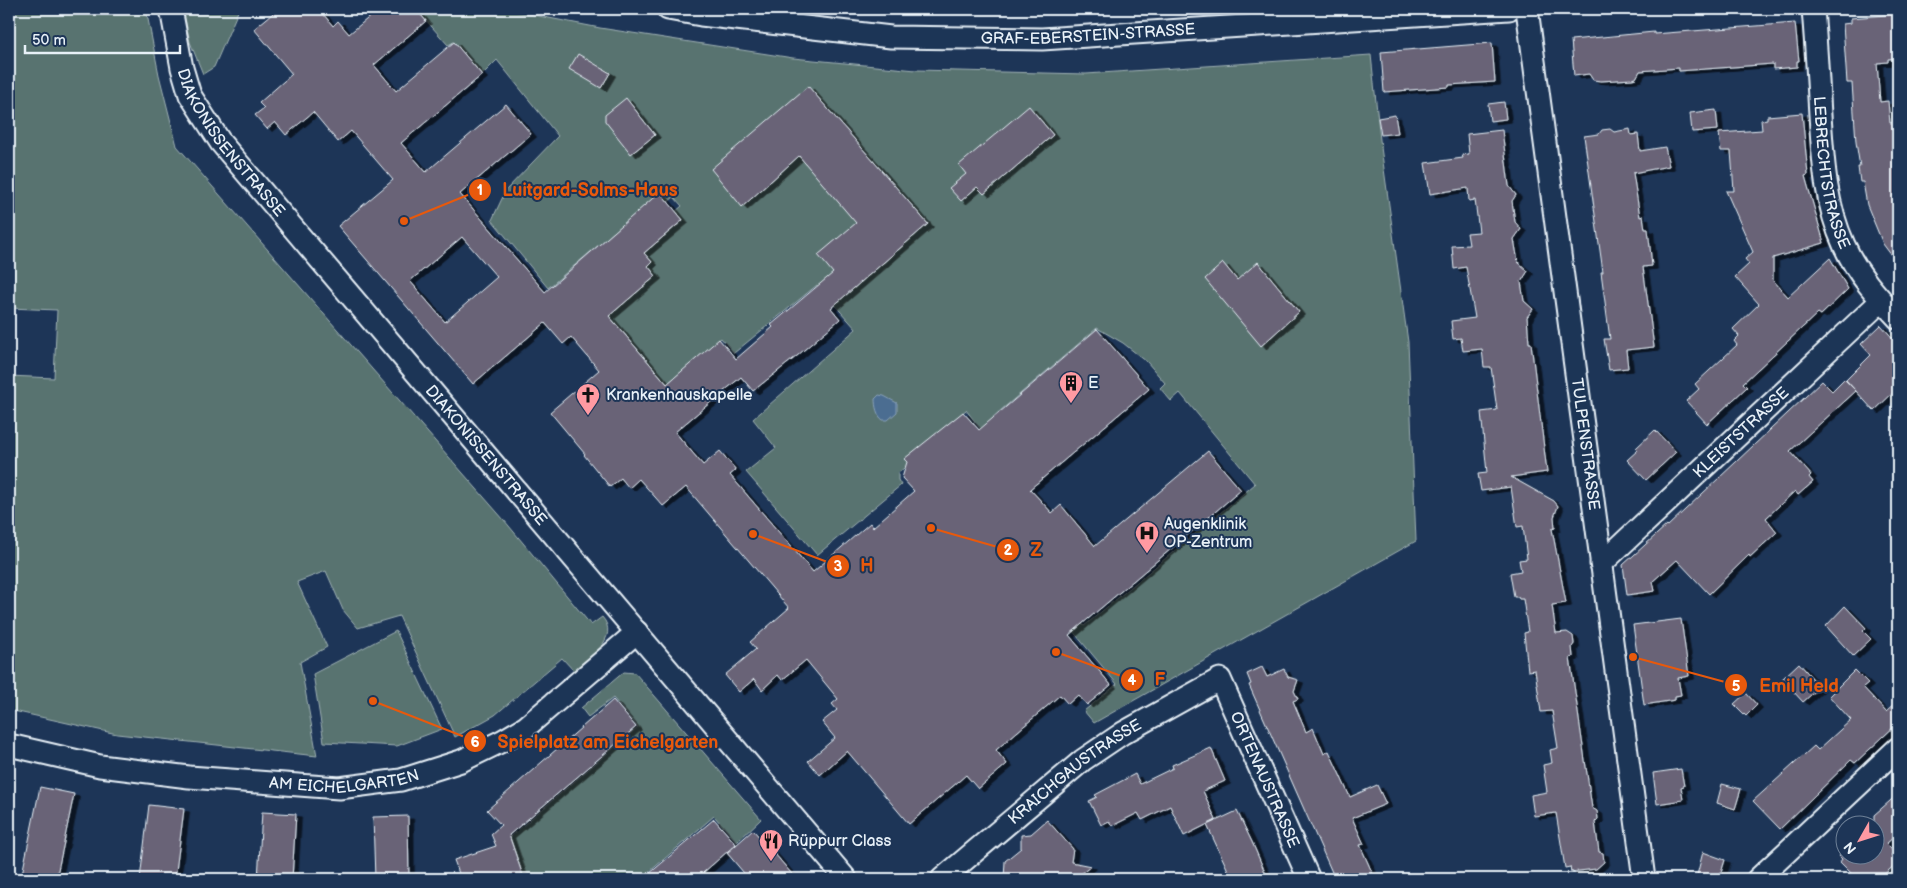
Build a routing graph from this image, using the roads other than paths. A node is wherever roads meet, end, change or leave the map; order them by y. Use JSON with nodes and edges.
{"nodes":[{"id":1,"x":171,"y":9,"type":"edge"},
{"id":2,"x":668,"y":9,"type":"edge"},
{"id":3,"x":1509,"y":9,"type":"edge"},
{"id":4,"x":1527,"y":9,"type":"edge"},
{"id":5,"x":1813,"y":9,"type":"edge"},
{"id":6,"x":1881,"y":301,"type":"junction"},
{"id":7,"x":1898,"y":318,"type":"edge"},
{"id":8,"x":1601,"y":564,"type":"junction"},
{"id":9,"x":637,"y":632,"type":"junction"},
{"id":10,"x":1220,"y":679,"type":"joint"},
{"id":11,"x":9,"y":745,"type":"edge"},
{"id":12,"x":1898,"y":748,"type":"edge"},
{"id":13,"x":846,"y":879,"type":"edge"},
{"id":14,"x":942,"y":879,"type":"edge"},
{"id":15,"x":1309,"y":879,"type":"edge"},
{"id":16,"x":1644,"y":879,"type":"edge"},
{"id":17,"x":1758,"y":879,"type":"edge"}],
"edges":[{"from":1,"to":9,"type":"street","name":"DIAKONISSENSTRASSE"},
{"from":2,"to":3,"type":"street","name":"GRAF-EBERSTEIN-STRASSE"},
{"from":4,"to":8,"type":"street","name":"TULPENSTRASSE"},
{"from":5,"to":6,"type":"street","name":"LEBRECHTSTRASSE"},
{"from":6,"to":7,"type":"street","name":"LEBRECHTSTRASSE"},
{"from":6,"to":8,"type":"street","name":"KLEISTSTRASSE"},
{"from":8,"to":16,"type":"street","name":"TULPENSTRASSE"},
{"from":9,"to":11,"type":"street","name":"AM EICHELGARTEN"},
{"from":9,"to":13,"type":"street","name":"DIAKONISSENSTRASSE"},
{"from":10,"to":14,"type":"street","name":"KRAICHGAUSTRASSE"},
{"from":10,"to":15,"type":"street","name":"ORTENAUSTRASSE"},
{"from":12,"to":17,"type":"street"}]}
